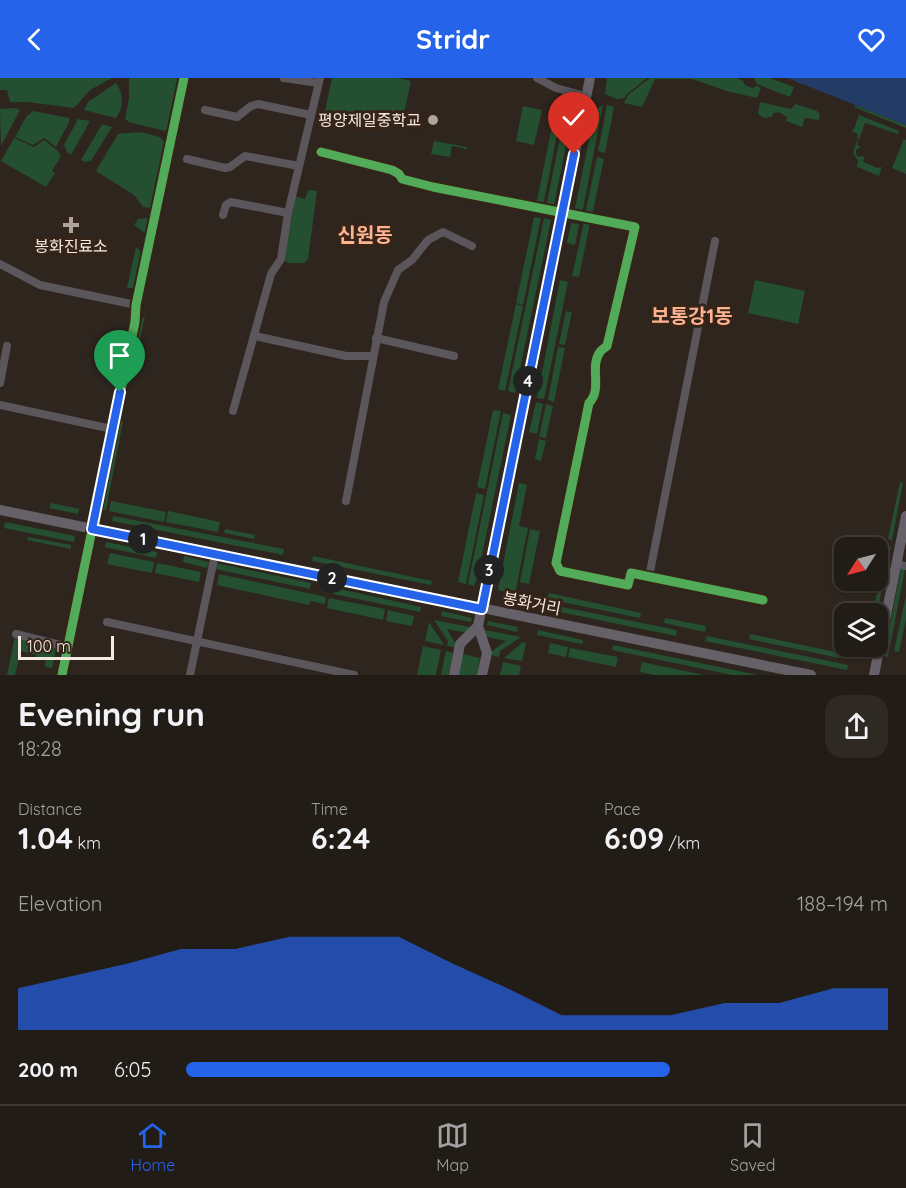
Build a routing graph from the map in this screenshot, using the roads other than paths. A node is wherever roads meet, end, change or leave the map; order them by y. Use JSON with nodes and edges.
{"nodes":[{"id":1,"x":184,"y":78,"type":"edge"},
{"id":2,"x":284,"y":78,"type":"edge"},
{"id":3,"x":537,"y":78,"type":"edge"},
{"id":4,"x":590,"y":78,"type":"edge"},
{"id":5,"x":319,"y":81,"type":"edge"},
{"id":6,"x":586,"y":96,"type":"junction"},
{"id":7,"x":205,"y":110,"type":"dead end"},
{"id":8,"x":311,"y":115,"type":"junction"},
{"id":9,"x":321,"y":152,"type":"dead end"},
{"id":10,"x":187,"y":159,"type":"dead end"},
{"id":11,"x":299,"y":166,"type":"junction"},
{"id":12,"x":288,"y":213,"type":"junction"},
{"id":13,"x":562,"y":213,"type":"junction"},
{"id":14,"x":223,"y":215,"type":"dead end"},
{"id":15,"x":599,"y":220,"type":"dead end"},
{"id":16,"x":610,"y":222,"type":"dead end"},
{"id":17,"x":716,"y":241,"type":"dead end"},
{"id":18,"x":472,"y":246,"type":"dead end"},
{"id":19,"x":0,"y":264,"type":"edge"},
{"id":20,"x":136,"y":305,"type":"junction"},
{"id":21,"x":255,"y":336,"type":"junction"},
{"id":22,"x":376,"y":338,"type":"junction"},
{"id":23,"x":7,"y":346,"type":"dead end"},
{"id":24,"x":373,"y":356,"type":"junction"},
{"id":25,"x":454,"y":356,"type":"dead end"},
{"id":26,"x":2,"y":365,"type":"edge"},
{"id":27,"x":0,"y":383,"type":"edge"},
{"id":28,"x":0,"y":405,"type":"edge"},
{"id":29,"x":233,"y":411,"type":"dead end"},
{"id":30,"x":112,"y":429,"type":"junction"},
{"id":31,"x":346,"y":501,"type":"dead end"},
{"id":32,"x":0,"y":510,"type":"edge"},
{"id":33,"x":906,"y":516,"type":"edge"},
{"id":34,"x":92,"y":529,"type":"junction"},
{"id":35,"x":214,"y":554,"type":"junction"},
{"id":36,"x":901,"y":565,"type":"edge"},
{"id":37,"x":649,"y":577,"type":"junction"},
{"id":38,"x":763,"y":600,"type":"dead end"},
{"id":39,"x":482,"y":609,"type":"junction"},
{"id":40,"x":107,"y":622,"type":"dead end"},
{"id":41,"x":478,"y":627,"type":"junction"},
{"id":42,"x":16,"y":634,"type":"dead end"},
{"id":43,"x":198,"y":641,"type":"junction"},
{"id":44,"x":68,"y":647,"type":"junction"},
{"id":45,"x":307,"y":665,"type":"junction"},
{"id":46,"x":62,"y":675,"type":"edge"},
{"id":47,"x":190,"y":675,"type":"edge"},
{"id":48,"x":304,"y":675,"type":"edge"},
{"id":49,"x":354,"y":675,"type":"edge"},
{"id":50,"x":454,"y":675,"type":"edge"},
{"id":51,"x":482,"y":675,"type":"edge"},
{"id":52,"x":811,"y":675,"type":"edge"},
{"id":53,"x":874,"y":675,"type":"edge"}],
"edges":[{"from":1,"to":20,"type":"street"},
{"from":2,"to":5,"type":"street"},
{"from":3,"to":6,"type":"street"},
{"from":4,"to":6,"type":"main road"},
{"from":5,"to":8,"type":"street"},
{"from":6,"to":13,"type":"main road"},
{"from":7,"to":8,"type":"street"},
{"from":8,"to":11,"type":"street"},
{"from":9,"to":13,"type":"street"},
{"from":10,"to":11,"type":"street"},
{"from":11,"to":12,"type":"street"},
{"from":12,"to":14,"type":"street"},
{"from":12,"to":21,"type":"street"},
{"from":13,"to":15,"type":"street"},
{"from":13,"to":39,"type":"main road"},
{"from":16,"to":37,"type":"street"},
{"from":17,"to":37,"type":"street"},
{"from":18,"to":22,"type":"street"},
{"from":19,"to":20,"type":"street"},
{"from":20,"to":30,"type":"street"},
{"from":21,"to":24,"type":"street"},
{"from":21,"to":29,"type":"street"},
{"from":22,"to":24,"type":"street"},
{"from":22,"to":25,"type":"street"},
{"from":23,"to":26,"type":"street"},
{"from":24,"to":31,"type":"street"},
{"from":26,"to":27,"type":"street"},
{"from":28,"to":30,"type":"street"},
{"from":30,"to":34,"type":"street"},
{"from":32,"to":34,"type":"main road","name":"봉화거리"},
{"from":33,"to":36,"type":"main road"},
{"from":34,"to":35,"type":"main road","name":"봉화거리"},
{"from":34,"to":44,"type":"main road"},
{"from":35,"to":39,"type":"main road","name":"봉화거리"},
{"from":35,"to":43,"type":"street"},
{"from":36,"to":53,"type":"main road"},
{"from":37,"to":38,"type":"street"},
{"from":39,"to":41,"type":"main road"},
{"from":39,"to":52,"type":"main road","name":"봉화거리"},
{"from":40,"to":43,"type":"street"},
{"from":41,"to":50,"type":"main road"},
{"from":41,"to":51,"type":"main road"},
{"from":42,"to":44,"type":"street"},
{"from":43,"to":45,"type":"street"},
{"from":43,"to":47,"type":"street"},
{"from":44,"to":46,"type":"main road"},
{"from":45,"to":48,"type":"street"},
{"from":45,"to":49,"type":"street"}]}
